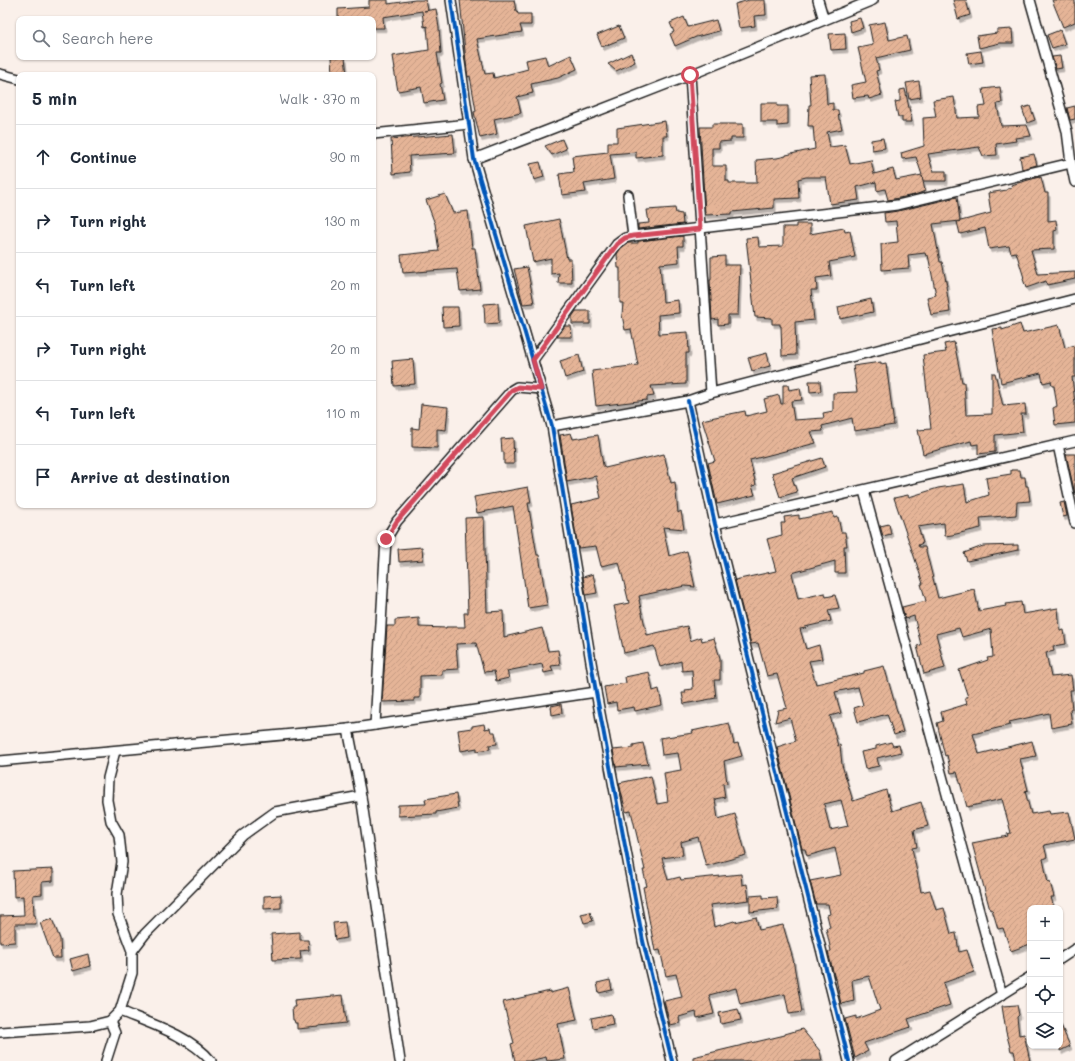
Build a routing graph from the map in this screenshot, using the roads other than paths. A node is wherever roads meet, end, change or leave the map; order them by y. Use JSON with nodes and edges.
{"nodes":[{"id":1,"x":451,"y":0,"type":"edge"},
{"id":2,"x":818,"y":0,"type":"edge"},
{"id":3,"x":873,"y":0,"type":"edge"},
{"id":4,"x":1030,"y":0,"type":"edge"},
{"id":5,"x":824,"y":20,"type":"junction"},
{"id":6,"x":0,"y":74,"type":"edge"},
{"id":7,"x":690,"y":75,"type":"junction"},
{"id":8,"x":16,"y":78,"type":"edge"},
{"id":9,"x":468,"y":124,"type":"junction"},
{"id":10,"x":1071,"y":130,"type":"edge"},
{"id":11,"x":376,"y":134,"type":"edge"},
{"id":12,"x":474,"y":159,"type":"junction"},
{"id":13,"x":1070,"y":163,"type":"junction"},
{"id":14,"x":1075,"y":182,"type":"edge"},
{"id":15,"x":628,"y":195,"type":"dead end"},
{"id":16,"x":700,"y":229,"type":"junction"},
{"id":17,"x":633,"y":236,"type":"junction"},
{"id":18,"x":1075,"y":298,"type":"edge"},
{"id":19,"x":533,"y":360,"type":"junction"},
{"id":20,"x":541,"y":389,"type":"junction"},
{"id":21,"x":711,"y":393,"type":"junction"},
{"id":22,"x":688,"y":401,"type":"junction"},
{"id":23,"x":552,"y":426,"type":"junction"},
{"id":24,"x":1075,"y":441,"type":"edge"},
{"id":25,"x":1058,"y":445,"type":"junction"},
{"id":26,"x":864,"y":491,"type":"junction"},
{"id":27,"x":1075,"y":523,"type":"edge"},
{"id":28,"x":715,"y":524,"type":"junction"},
{"id":29,"x":596,"y":692,"type":"junction"},
{"id":30,"x":375,"y":725,"type":"junction"},
{"id":31,"x":348,"y":729,"type":"junction"},
{"id":32,"x":115,"y":750,"type":"junction"},
{"id":33,"x":0,"y":761,"type":"edge"},
{"id":34,"x":361,"y":796,"type":"junction"},
{"id":35,"x":1075,"y":949,"type":"edge"},
{"id":36,"x":132,"y":951,"type":"junction"},
{"id":37,"x":1063,"y":957,"type":"edge"},
{"id":38,"x":1027,"y":979,"type":"edge"},
{"id":39,"x":1002,"y":995,"type":"junction"},
{"id":40,"x":120,"y":1011,"type":"junction"},
{"id":41,"x":110,"y":1021,"type":"junction"},
{"id":42,"x":0,"y":1032,"type":"edge"},
{"id":43,"x":106,"y":1061,"type":"edge"},
{"id":44,"x":211,"y":1061,"type":"edge"},
{"id":45,"x":400,"y":1061,"type":"edge"},
{"id":46,"x":672,"y":1061,"type":"edge"},
{"id":47,"x":849,"y":1061,"type":"edge"},
{"id":48,"x":896,"y":1061,"type":"edge"}],
"edges":[{"from":1,"to":9,"type":"street"},
{"from":2,"to":5,"type":"street"},
{"from":3,"to":5,"type":"street"},
{"from":4,"to":10,"type":"street"},
{"from":5,"to":7,"type":"street"},
{"from":6,"to":8,"type":"street"},
{"from":7,"to":12,"type":"street"},
{"from":7,"to":16,"type":"street"},
{"from":9,"to":11,"type":"street"},
{"from":9,"to":12,"type":"street"},
{"from":10,"to":13,"type":"street"},
{"from":12,"to":19,"type":"street"},
{"from":13,"to":14,"type":"street"},
{"from":13,"to":16,"type":"street"},
{"from":15,"to":17,"type":"street"},
{"from":16,"to":17,"type":"street"},
{"from":16,"to":21,"type":"street"},
{"from":17,"to":19,"type":"street"},
{"from":18,"to":21,"type":"street"},
{"from":19,"to":20,"type":"street"},
{"from":20,"to":23,"type":"street"},
{"from":20,"to":30,"type":"street"},
{"from":21,"to":22,"type":"street"},
{"from":22,"to":23,"type":"street"},
{"from":22,"to":28,"type":"street"},
{"from":23,"to":29,"type":"street"},
{"from":24,"to":25,"type":"street"},
{"from":25,"to":26,"type":"street"},
{"from":25,"to":27,"type":"street"},
{"from":26,"to":28,"type":"street"},
{"from":26,"to":39,"type":"street"},
{"from":28,"to":47,"type":"street"},
{"from":29,"to":30,"type":"street"},
{"from":29,"to":46,"type":"street"},
{"from":30,"to":31,"type":"street"},
{"from":31,"to":32,"type":"street"},
{"from":31,"to":34,"type":"street"},
{"from":32,"to":33,"type":"street"},
{"from":32,"to":36,"type":"street"},
{"from":34,"to":36,"type":"street"},
{"from":34,"to":45,"type":"street"},
{"from":35,"to":37,"type":"street"},
{"from":36,"to":40,"type":"street"},
{"from":38,"to":39,"type":"street"},
{"from":39,"to":48,"type":"street"},
{"from":40,"to":41,"type":"street"},
{"from":40,"to":44,"type":"street"},
{"from":41,"to":42,"type":"street"},
{"from":41,"to":43,"type":"street"}]}
